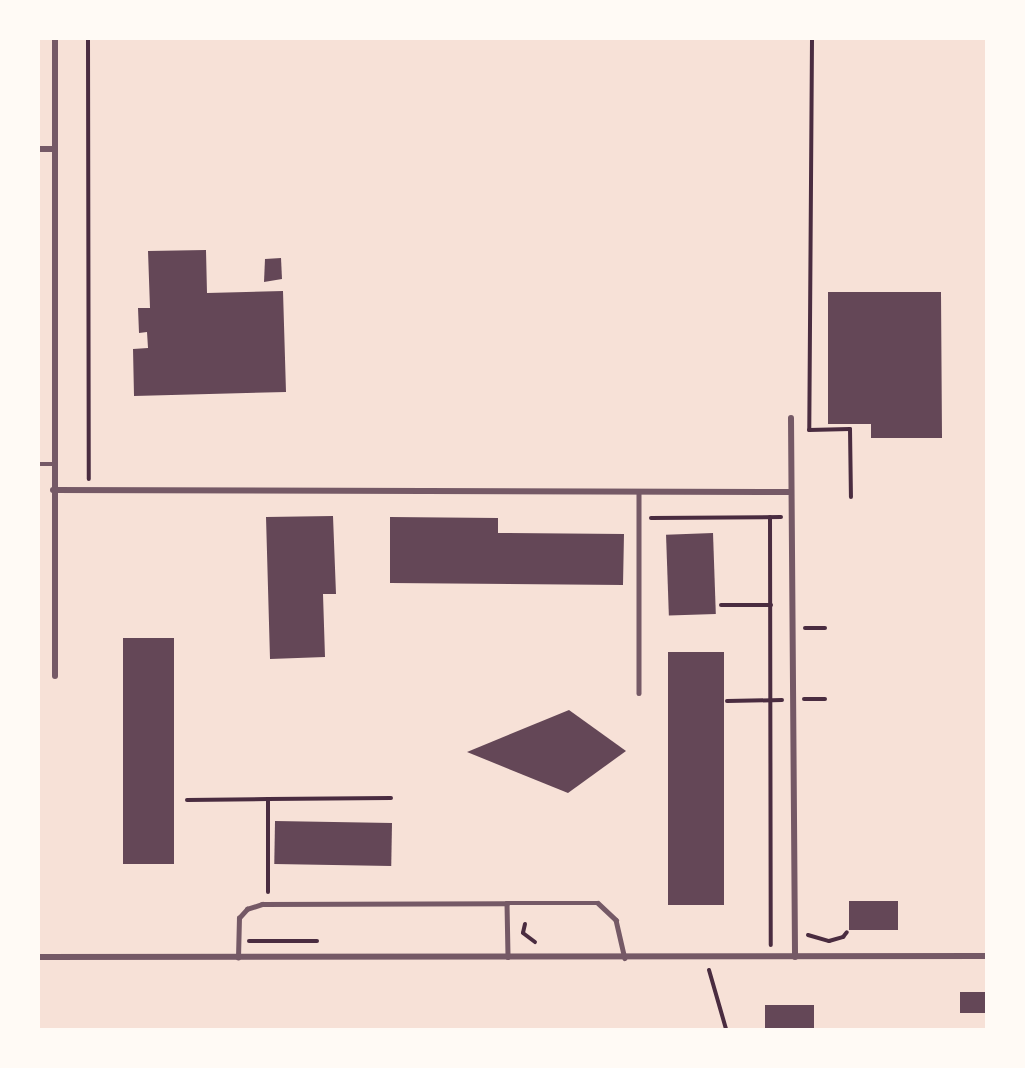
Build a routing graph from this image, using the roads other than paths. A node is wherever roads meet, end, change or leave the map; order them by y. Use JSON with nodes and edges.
{"nodes":[{"id":1,"x":55,"y":39,"type":"edge"},
{"id":2,"x":39,"y":149,"type":"edge"},
{"id":3,"x":54,"y":149,"type":"junction"},
{"id":4,"x":791,"y":418,"type":"dead end"},
{"id":5,"x":53,"y":464,"type":"junction"},
{"id":6,"x":39,"y":465,"type":"edge"},
{"id":7,"x":53,"y":490,"type":"junction"},
{"id":8,"x":639,"y":491,"type":"junction"},
{"id":9,"x":790,"y":492,"type":"junction"},
{"id":10,"x":55,"y":676,"type":"dead end"},
{"id":11,"x":639,"y":693,"type":"dead end"},
{"id":12,"x":507,"y":903,"type":"junction"},
{"id":13,"x":986,"y":956,"type":"edge"},
{"id":14,"x":39,"y":957,"type":"edge"},
{"id":15,"x":508,"y":957,"type":"junction"},
{"id":16,"x":795,"y":957,"type":"junction"},
{"id":17,"x":238,"y":958,"type":"junction"},
{"id":18,"x":625,"y":958,"type":"junction"}],
"edges":[{"from":1,"to":3,"type":"street"},
{"from":2,"to":3,"type":"street"},
{"from":3,"to":5,"type":"street"},
{"from":4,"to":9,"type":"street"},
{"from":5,"to":6,"type":"lane"},
{"from":5,"to":7,"type":"street"},
{"from":7,"to":8,"type":"street"},
{"from":7,"to":10,"type":"street"},
{"from":8,"to":9,"type":"street"},
{"from":8,"to":11,"type":"lane"},
{"from":9,"to":16,"type":"street"},
{"from":12,"to":15,"type":"lane"},
{"from":12,"to":17,"type":"lane"},
{"from":12,"to":18,"type":"lane"},
{"from":13,"to":16,"type":"street"},
{"from":14,"to":17,"type":"street"},
{"from":15,"to":17,"type":"street"},
{"from":15,"to":18,"type":"street"},
{"from":16,"to":18,"type":"street"}]}
